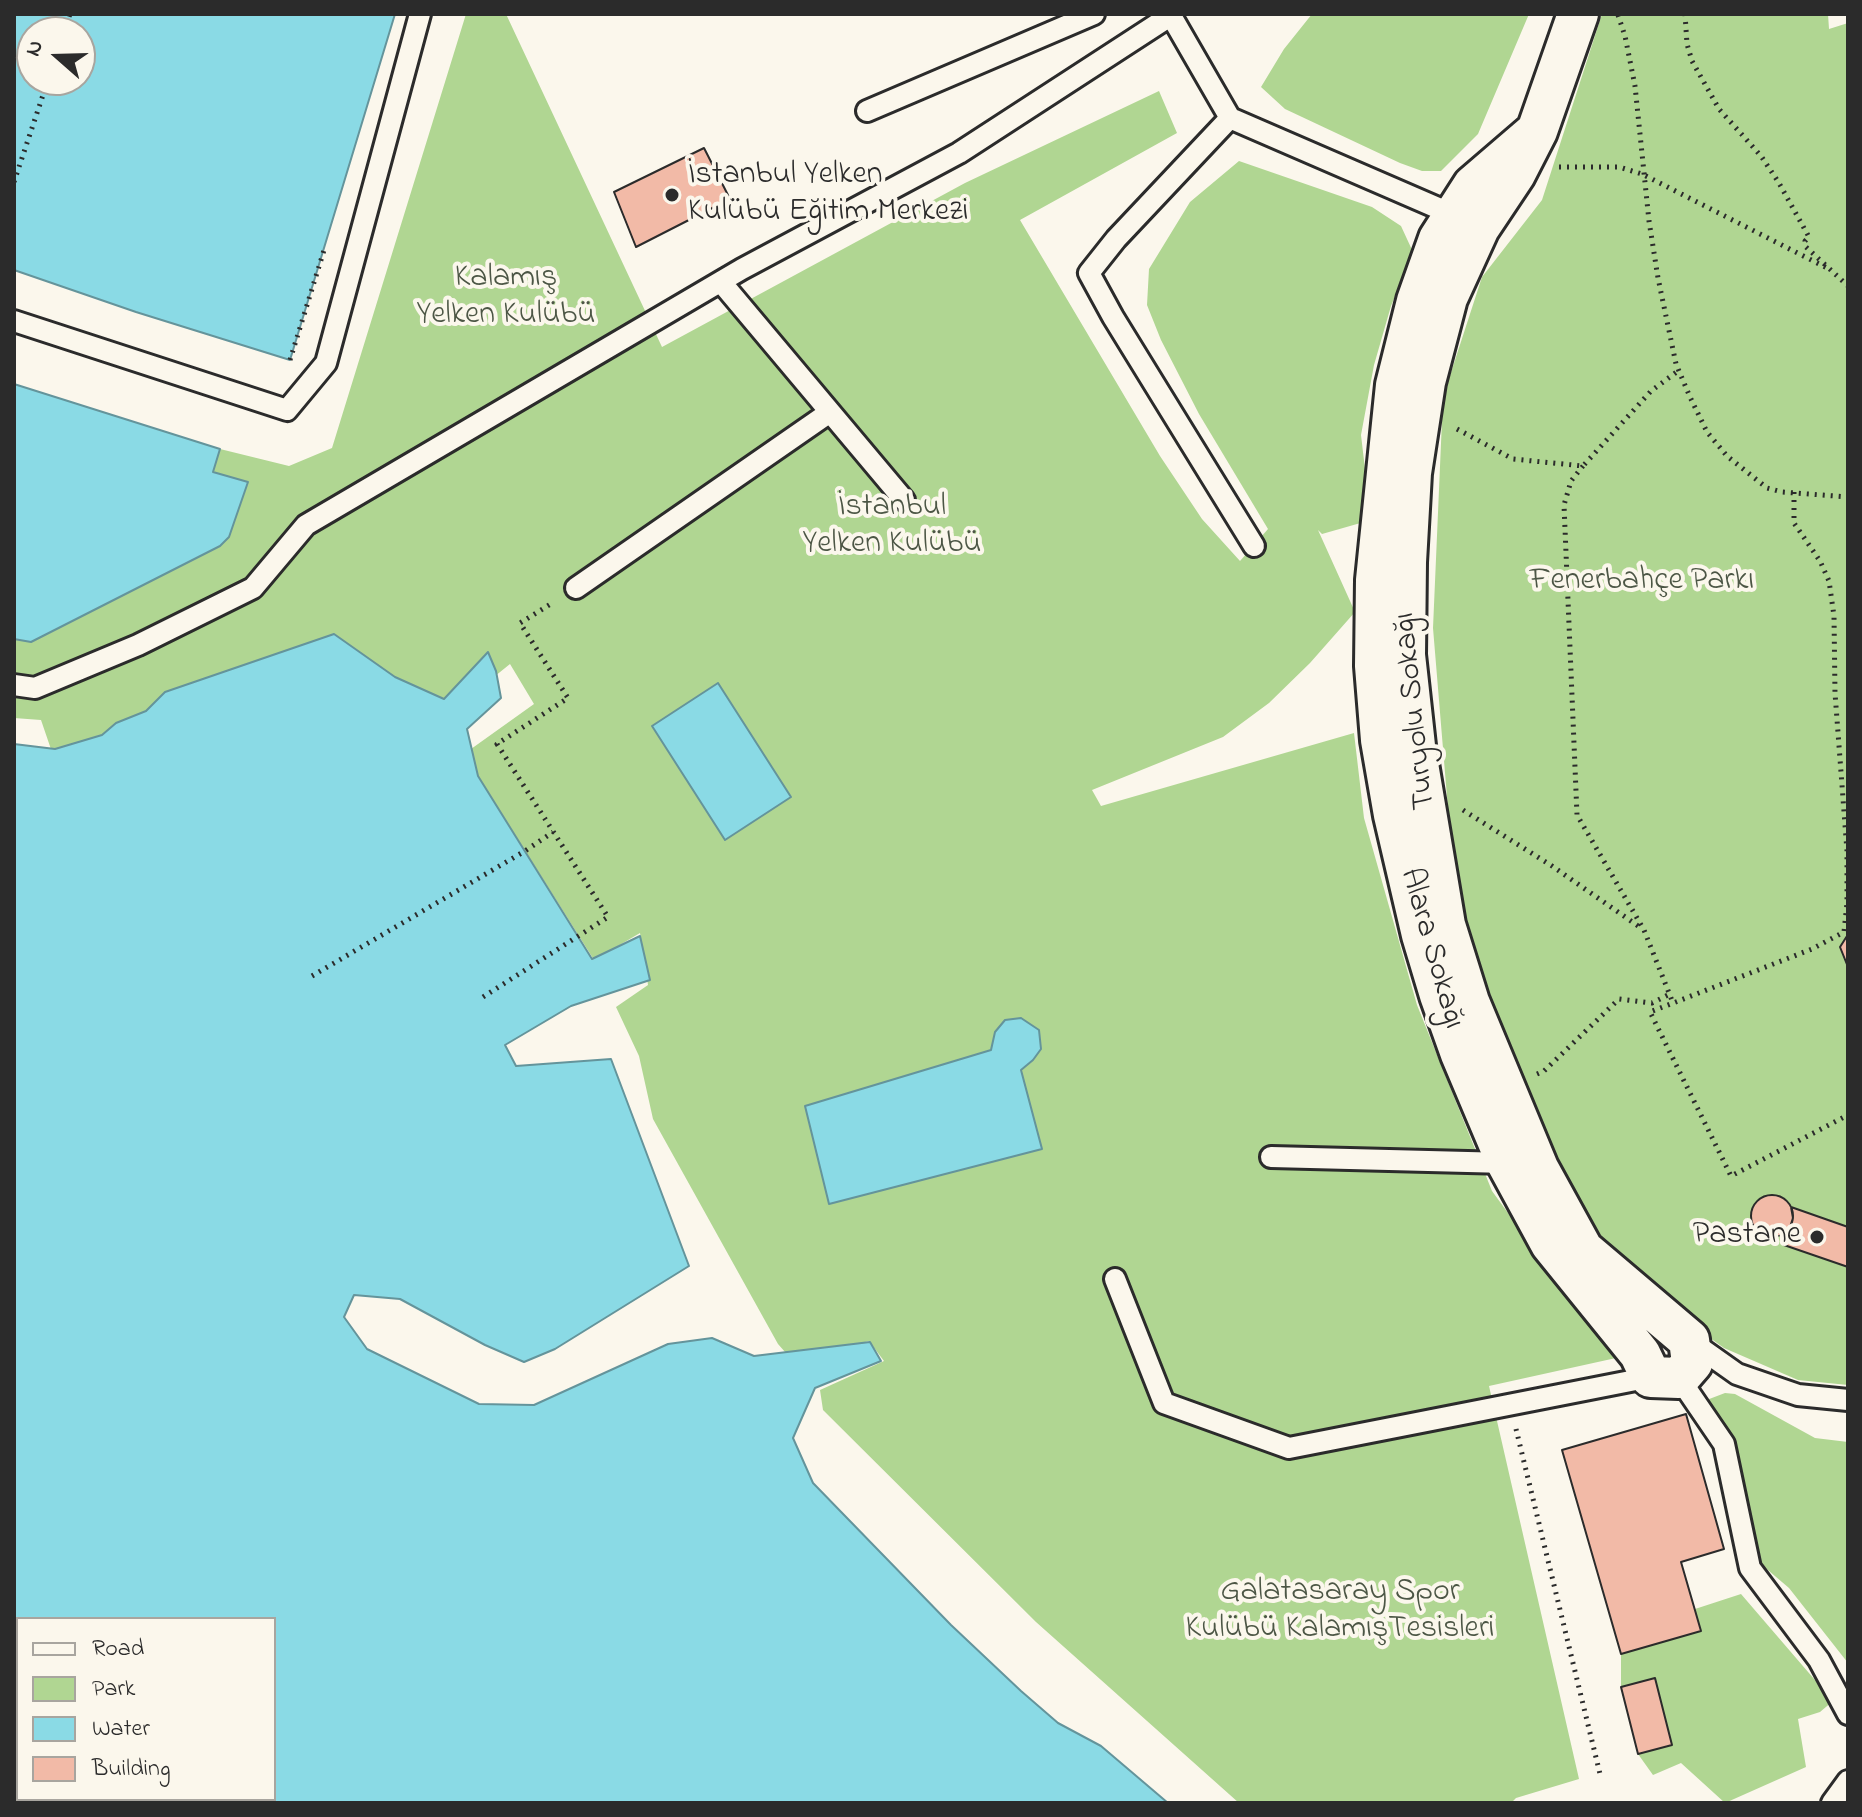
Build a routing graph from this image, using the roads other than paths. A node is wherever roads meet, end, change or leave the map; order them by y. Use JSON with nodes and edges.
{"nodes":[{"id":1,"x":420,"y":14,"type":"edge"},
{"id":2,"x":1094,"y":14,"type":"edge"},
{"id":3,"x":1172,"y":14,"type":"edge"},
{"id":4,"x":1578,"y":14,"type":"edge"},
{"id":5,"x":867,"y":111,"type":"dead end"},
{"id":6,"x":1230,"y":118,"type":"junction"},
{"id":7,"x":1537,"y":131,"type":"junction"},
{"id":8,"x":1454,"y":215,"type":"junction"},
{"id":9,"x":721,"y":282,"type":"junction"},
{"id":10,"x":14,"y":321,"type":"edge"},
{"id":11,"x":830,"y":412,"type":"junction"},
{"id":12,"x":904,"y":500,"type":"dead end"},
{"id":13,"x":1254,"y":546,"type":"dead end"},
{"id":14,"x":576,"y":588,"type":"road end"},
{"id":15,"x":14,"y":685,"type":"edge"},
{"id":16,"x":1271,"y":1157,"type":"dead end"},
{"id":17,"x":1507,"y":1163,"type":"junction"},
{"id":18,"x":1115,"y":1279,"type":"dead end"},
{"id":19,"x":1678,"y":1364,"type":"junction"},
{"id":20,"x":1848,"y":1400,"type":"edge"},
{"id":21,"x":1848,"y":1714,"type":"edge"},
{"id":22,"x":1848,"y":1781,"type":"edge"},
{"id":23,"x":1832,"y":1803,"type":"edge"}],
"edges":[{"from":1,"to":10,"type":"lane"},
{"from":2,"to":5,"type":"lane"},
{"from":3,"to":6,"type":"lane"},
{"from":3,"to":9,"type":"lane"},
{"from":4,"to":7,"type":"street","name":"Turyolu Sokağı"},
{"from":6,"to":8,"type":"lane"},
{"from":6,"to":13,"type":"lane"},
{"from":7,"to":8,"type":"street","name":"Alara Sokağı"},
{"from":7,"to":19,"type":"street","name":"Turyolu Sokağı"},
{"from":8,"to":17,"type":"street","name":"Alara Sokağı"},
{"from":9,"to":11,"type":"lane"},
{"from":9,"to":15,"type":"lane"},
{"from":11,"to":12,"type":"lane"},
{"from":11,"to":14,"type":"lane"},
{"from":16,"to":17,"type":"lane"},
{"from":17,"to":19,"type":"street","name":"Alara Sokağı"},
{"from":18,"to":19,"type":"lane"},
{"from":19,"to":20,"type":"lane"},
{"from":19,"to":21,"type":"lane"},
{"from":22,"to":23,"type":"lane"}]}
